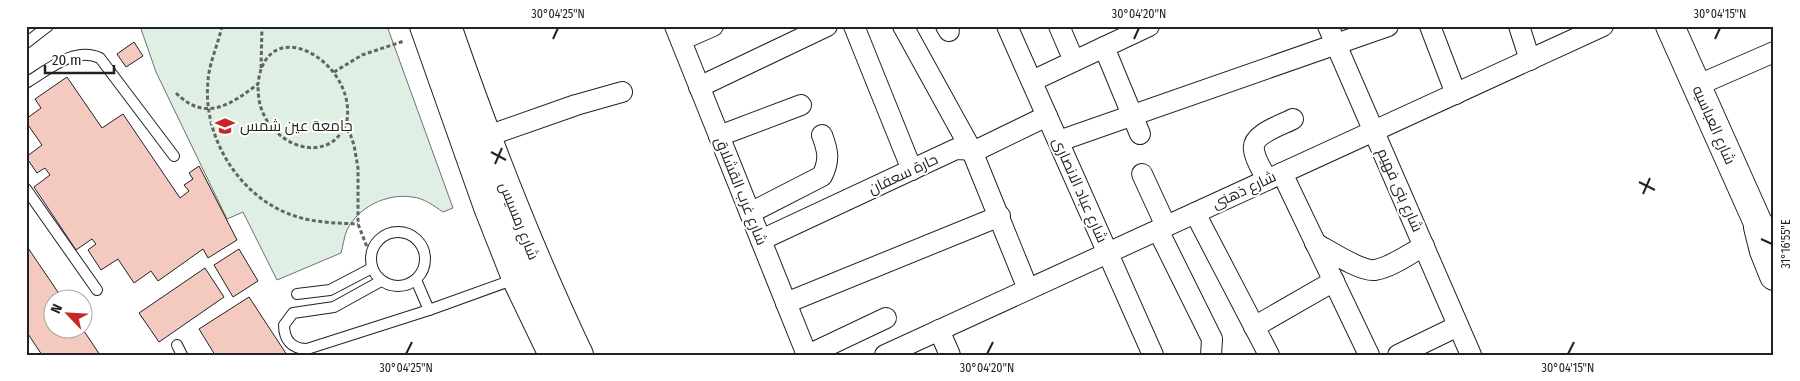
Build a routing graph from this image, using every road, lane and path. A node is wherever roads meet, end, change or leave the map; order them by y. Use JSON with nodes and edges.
{"nodes":[{"id":1,"x":48,"y":26,"type":"edge"},
{"id":2,"x":222,"y":26,"type":"edge"},
{"id":3,"x":262,"y":26,"type":"edge"},
{"id":4,"x":424,"y":26,"type":"edge"},
{"id":5,"x":447,"y":26,"type":"edge"},
{"id":6,"x":713,"y":26,"type":"edge"},
{"id":7,"x":827,"y":26,"type":"edge"},
{"id":8,"x":854,"y":26,"type":"edge"},
{"id":9,"x":903,"y":26,"type":"edge"},
{"id":10,"x":1007,"y":26,"type":"edge"},
{"id":11,"x":1059,"y":26,"type":"edge"},
{"id":12,"x":1149,"y":26,"type":"edge"},
{"id":13,"x":1388,"y":26,"type":"edge"},
{"id":14,"x":1430,"y":26,"type":"edge"},
{"id":15,"x":1519,"y":26,"type":"edge"},
{"id":16,"x":1603,"y":26,"type":"edge"},
{"id":17,"x":1670,"y":26,"type":"edge"},
{"id":18,"x":678,"y":33,"type":"edge"},
{"id":19,"x":1332,"y":35,"type":"edge"},
{"id":20,"x":26,"y":43,"type":"edge"},
{"id":21,"x":394,"y":44,"type":"dead end"},
{"id":22,"x":1104,"y":47,"type":"junction"},
{"id":23,"x":1774,"y":52,"type":"edge"},
{"id":24,"x":1530,"y":60,"type":"junction"},
{"id":25,"x":1074,"y":61,"type":"junction"},
{"id":26,"x":261,"y":68,"type":"junction"},
{"id":27,"x":334,"y":72,"type":"junction"},
{"id":28,"x":1032,"y":81,"type":"junction"},
{"id":29,"x":26,"y":83,"type":"edge"},
{"id":30,"x":258,"y":84,"type":"junction"},
{"id":31,"x":1696,"y":86,"type":"junction"},
{"id":32,"x":699,"y":87,"type":"junction"},
{"id":33,"x":622,"y":92,"type":"dead end"},
{"id":34,"x":176,"y":93,"type":"dead end"},
{"id":35,"x":1456,"y":94,"type":"junction"},
{"id":36,"x":801,"y":105,"type":"dead end"},
{"id":37,"x":209,"y":108,"type":"junction"},
{"id":38,"x":1047,"y":116,"type":"junction"},
{"id":39,"x":1132,"y":116,"type":"junction"},
{"id":40,"x":1293,"y":119,"type":"dead end"},
{"id":41,"x":346,"y":122,"type":"junction"},
{"id":42,"x":1374,"y":131,"type":"junction"},
{"id":43,"x":1140,"y":134,"type":"dead end"},
{"id":44,"x":822,"y":135,"type":"dead end"},
{"id":45,"x":719,"y":136,"type":"junction"},
{"id":46,"x":485,"y":137,"type":"junction"},
{"id":47,"x":1059,"y":142,"type":"junction"},
{"id":48,"x":972,"y":150,"type":"junction"},
{"id":49,"x":174,"y":156,"type":"dead end"},
{"id":50,"x":912,"y":170,"type":"junction"},
{"id":51,"x":1142,"y":174,"type":"dead end"},
{"id":52,"x":1274,"y":177,"type":"junction"},
{"id":53,"x":26,"y":189,"type":"edge"},
{"id":54,"x":750,"y":213,"type":"junction"},
{"id":55,"x":1195,"y":213,"type":"junction"},
{"id":56,"x":1000,"y":216,"type":"junction"},
{"id":57,"x":358,"y":224,"type":"junction"},
{"id":58,"x":1162,"y":228,"type":"junction"},
{"id":59,"x":1766,"y":233,"type":"edge"},
{"id":60,"x":760,"y":240,"type":"junction"},
{"id":61,"x":1315,"y":243,"type":"junction"},
{"id":62,"x":1424,"y":246,"type":"junction"},
{"id":63,"x":1108,"y":253,"type":"junction"},
{"id":64,"x":372,"y":262,"type":"junction"},
{"id":65,"x":1774,"y":276,"type":"edge"},
{"id":66,"x":516,"y":278,"type":"junction"},
{"id":67,"x":416,"y":280,"type":"junction"},
{"id":68,"x":381,"y":281,"type":"junction"},
{"id":69,"x":1334,"y":282,"type":"junction"},
{"id":70,"x":1028,"y":289,"type":"junction"},
{"id":71,"x":97,"y":290,"type":"dead end"},
{"id":72,"x":297,"y":294,"type":"dead end"},
{"id":73,"x":786,"y":303,"type":"junction"},
{"id":74,"x":429,"y":310,"type":"junction"},
{"id":75,"x":886,"y":318,"type":"dead end"},
{"id":76,"x":1254,"y":326,"type":"junction"},
{"id":77,"x":1458,"y":326,"type":"junction"},
{"id":78,"x":938,"y":330,"type":"junction"},
{"id":79,"x":177,"y":346,"type":"dead end"},
{"id":80,"x":294,"y":350,"type":"edge"},
{"id":81,"x":182,"y":355,"type":"edge"},
{"id":82,"x":554,"y":355,"type":"edge"},
{"id":83,"x":579,"y":355,"type":"edge"},
{"id":84,"x":808,"y":355,"type":"edge"},
{"id":85,"x":885,"y":355,"type":"edge"},
{"id":86,"x":950,"y":355,"type":"edge"},
{"id":87,"x":1153,"y":355,"type":"edge"},
{"id":88,"x":1211,"y":355,"type":"edge"},
{"id":89,"x":1269,"y":355,"type":"edge"},
{"id":90,"x":1370,"y":355,"type":"edge"},
{"id":91,"x":1398,"y":355,"type":"edge"},
{"id":92,"x":1471,"y":355,"type":"edge"}],
"edges":[{"from":1,"to":20,"type":"lane"},
{"from":2,"to":37,"type":"path"},
{"from":3,"to":26,"type":"path"},
{"from":4,"to":66,"type":"main road","name":"شارع رمسيس"},
{"from":5,"to":46,"type":"main road","name":"شارع رمسيس"},
{"from":6,"to":18,"type":"street"},
{"from":7,"to":32,"type":"street"},
{"from":8,"to":50,"type":"street"},
{"from":9,"to":48,"type":"street"},
{"from":10,"to":28,"type":"street","name":"شارع عباد الانصارى"},
{"from":11,"to":25,"type":"street"},
{"from":12,"to":22,"type":"street"},
{"from":13,"to":19,"type":"street"},
{"from":14,"to":35,"type":"street"},
{"from":15,"to":24,"type":"street"},
{"from":16,"to":24,"type":"street","name":"شارع ذهنى"},
{"from":17,"to":31,"type":"main road","name":"شارع العباسيه"},
{"from":18,"to":32,"type":"street","name":"شارع غرب القشلاق"},
{"from":19,"to":39,"type":"street"},
{"from":19,"to":42,"type":"street","name":"شارع بنى فهيم"},
{"from":21,"to":27,"type":"path"},
{"from":22,"to":25,"type":"street"},
{"from":22,"to":39,"type":"street"},
{"from":23,"to":31,"type":"street"},
{"from":24,"to":35,"type":"street","name":"شارع ذهنى"},
{"from":25,"to":28,"type":"street"},
{"from":26,"to":27,"type":"path"},
{"from":26,"to":30,"type":"path"},
{"from":27,"to":41,"type":"path"},
{"from":28,"to":38,"type":"street","name":"شارع عباد الانصارى"},
{"from":29,"to":49,"type":"lane"},
{"from":30,"to":37,"type":"path"},
{"from":30,"to":41,"type":"path"},
{"from":31,"to":59,"type":"main road","name":"شارع العباسيه"},
{"from":32,"to":45,"type":"street","name":"شارع غرب القشلاق"},
{"from":33,"to":46,"type":"street"},
{"from":34,"to":37,"type":"path"},
{"from":35,"to":42,"type":"street","name":"شارع ذهنى"},
{"from":36,"to":45,"type":"street"},
{"from":37,"to":57,"type":"path"},
{"from":38,"to":47,"type":"street","name":"شارع عباد الانصارى"},
{"from":38,"to":48,"type":"street","name":"حارة سعفان"},
{"from":39,"to":43,"type":"street"},
{"from":39,"to":47,"type":"street"},
{"from":40,"to":52,"type":"street"},
{"from":41,"to":57,"type":"path"},
{"from":42,"to":52,"type":"street","name":"شارع ذهنى"},
{"from":42,"to":62,"type":"street","name":"شارع بنى فهيم"},
{"from":44,"to":54,"type":"street"},
{"from":45,"to":54,"type":"street","name":"شارع غرب القشلاق"},
{"from":46,"to":83,"type":"main road","name":"شارع رمسيس"},
{"from":47,"to":63,"type":"street","name":"شارع عباد الانصارى"},
{"from":48,"to":50,"type":"street","name":"حارة سعفان"},
{"from":48,"to":56,"type":"street"},
{"from":50,"to":60,"type":"street","name":"حارة سعفان"},
{"from":51,"to":58,"type":"street"},
{"from":52,"to":55,"type":"street","name":"شارع ذهنى"},
{"from":52,"to":61,"type":"street"},
{"from":53,"to":71,"type":"lane"},
{"from":54,"to":60,"type":"street","name":"شارع غرب القشلاق"},
{"from":55,"to":58,"type":"street","name":"شارع ذهنى"},
{"from":55,"to":76,"type":"street"},
{"from":56,"to":70,"type":"street"},
{"from":56,"to":73,"type":"street"},
{"from":57,"to":64,"type":"path"},
{"from":58,"to":63,"type":"street","name":"شارع ذهنى"},
{"from":58,"to":88,"type":"street"},
{"from":59,"to":65,"type":"main road","name":"شارع العباسيه"},
{"from":60,"to":73,"type":"street","name":"شارع غرب القشلاق"},
{"from":61,"to":62,"type":"street"},
{"from":61,"to":69,"type":"street"},
{"from":62,"to":77,"type":"street","name":"شارع بنى فهيم"},
{"from":63,"to":70,"type":"street","name":"شارع ذهنى"},
{"from":63,"to":87,"type":"street","name":"شارع عباد الانصارى"},
{"from":64,"to":67,"type":"lane"},
{"from":64,"to":68,"type":"lane"},
{"from":64,"to":72,"type":"lane"},
{"from":66,"to":74,"type":"lane"},
{"from":66,"to":82,"type":"main road","name":"شارع رمسيس"},
{"from":67,"to":68,"type":"lane"},
{"from":67,"to":74,"type":"lane"},
{"from":68,"to":80,"type":"lane"},
{"from":69,"to":76,"type":"street"},
{"from":69,"to":90,"type":"street"},
{"from":70,"to":78,"type":"street","name":"شارع ذهنى"},
{"from":73,"to":84,"type":"street","name":"شارع غرب القشلاق"},
{"from":74,"to":80,"type":"lane"},
{"from":75,"to":84,"type":"street"},
{"from":76,"to":89,"type":"street"},
{"from":77,"to":91,"type":"street"},
{"from":77,"to":92,"type":"street","name":"شارع بنى فهيم"},
{"from":78,"to":85,"type":"street","name":"شارع ذهنى"},
{"from":78,"to":86,"type":"street"},
{"from":79,"to":81,"type":"lane"}]}
